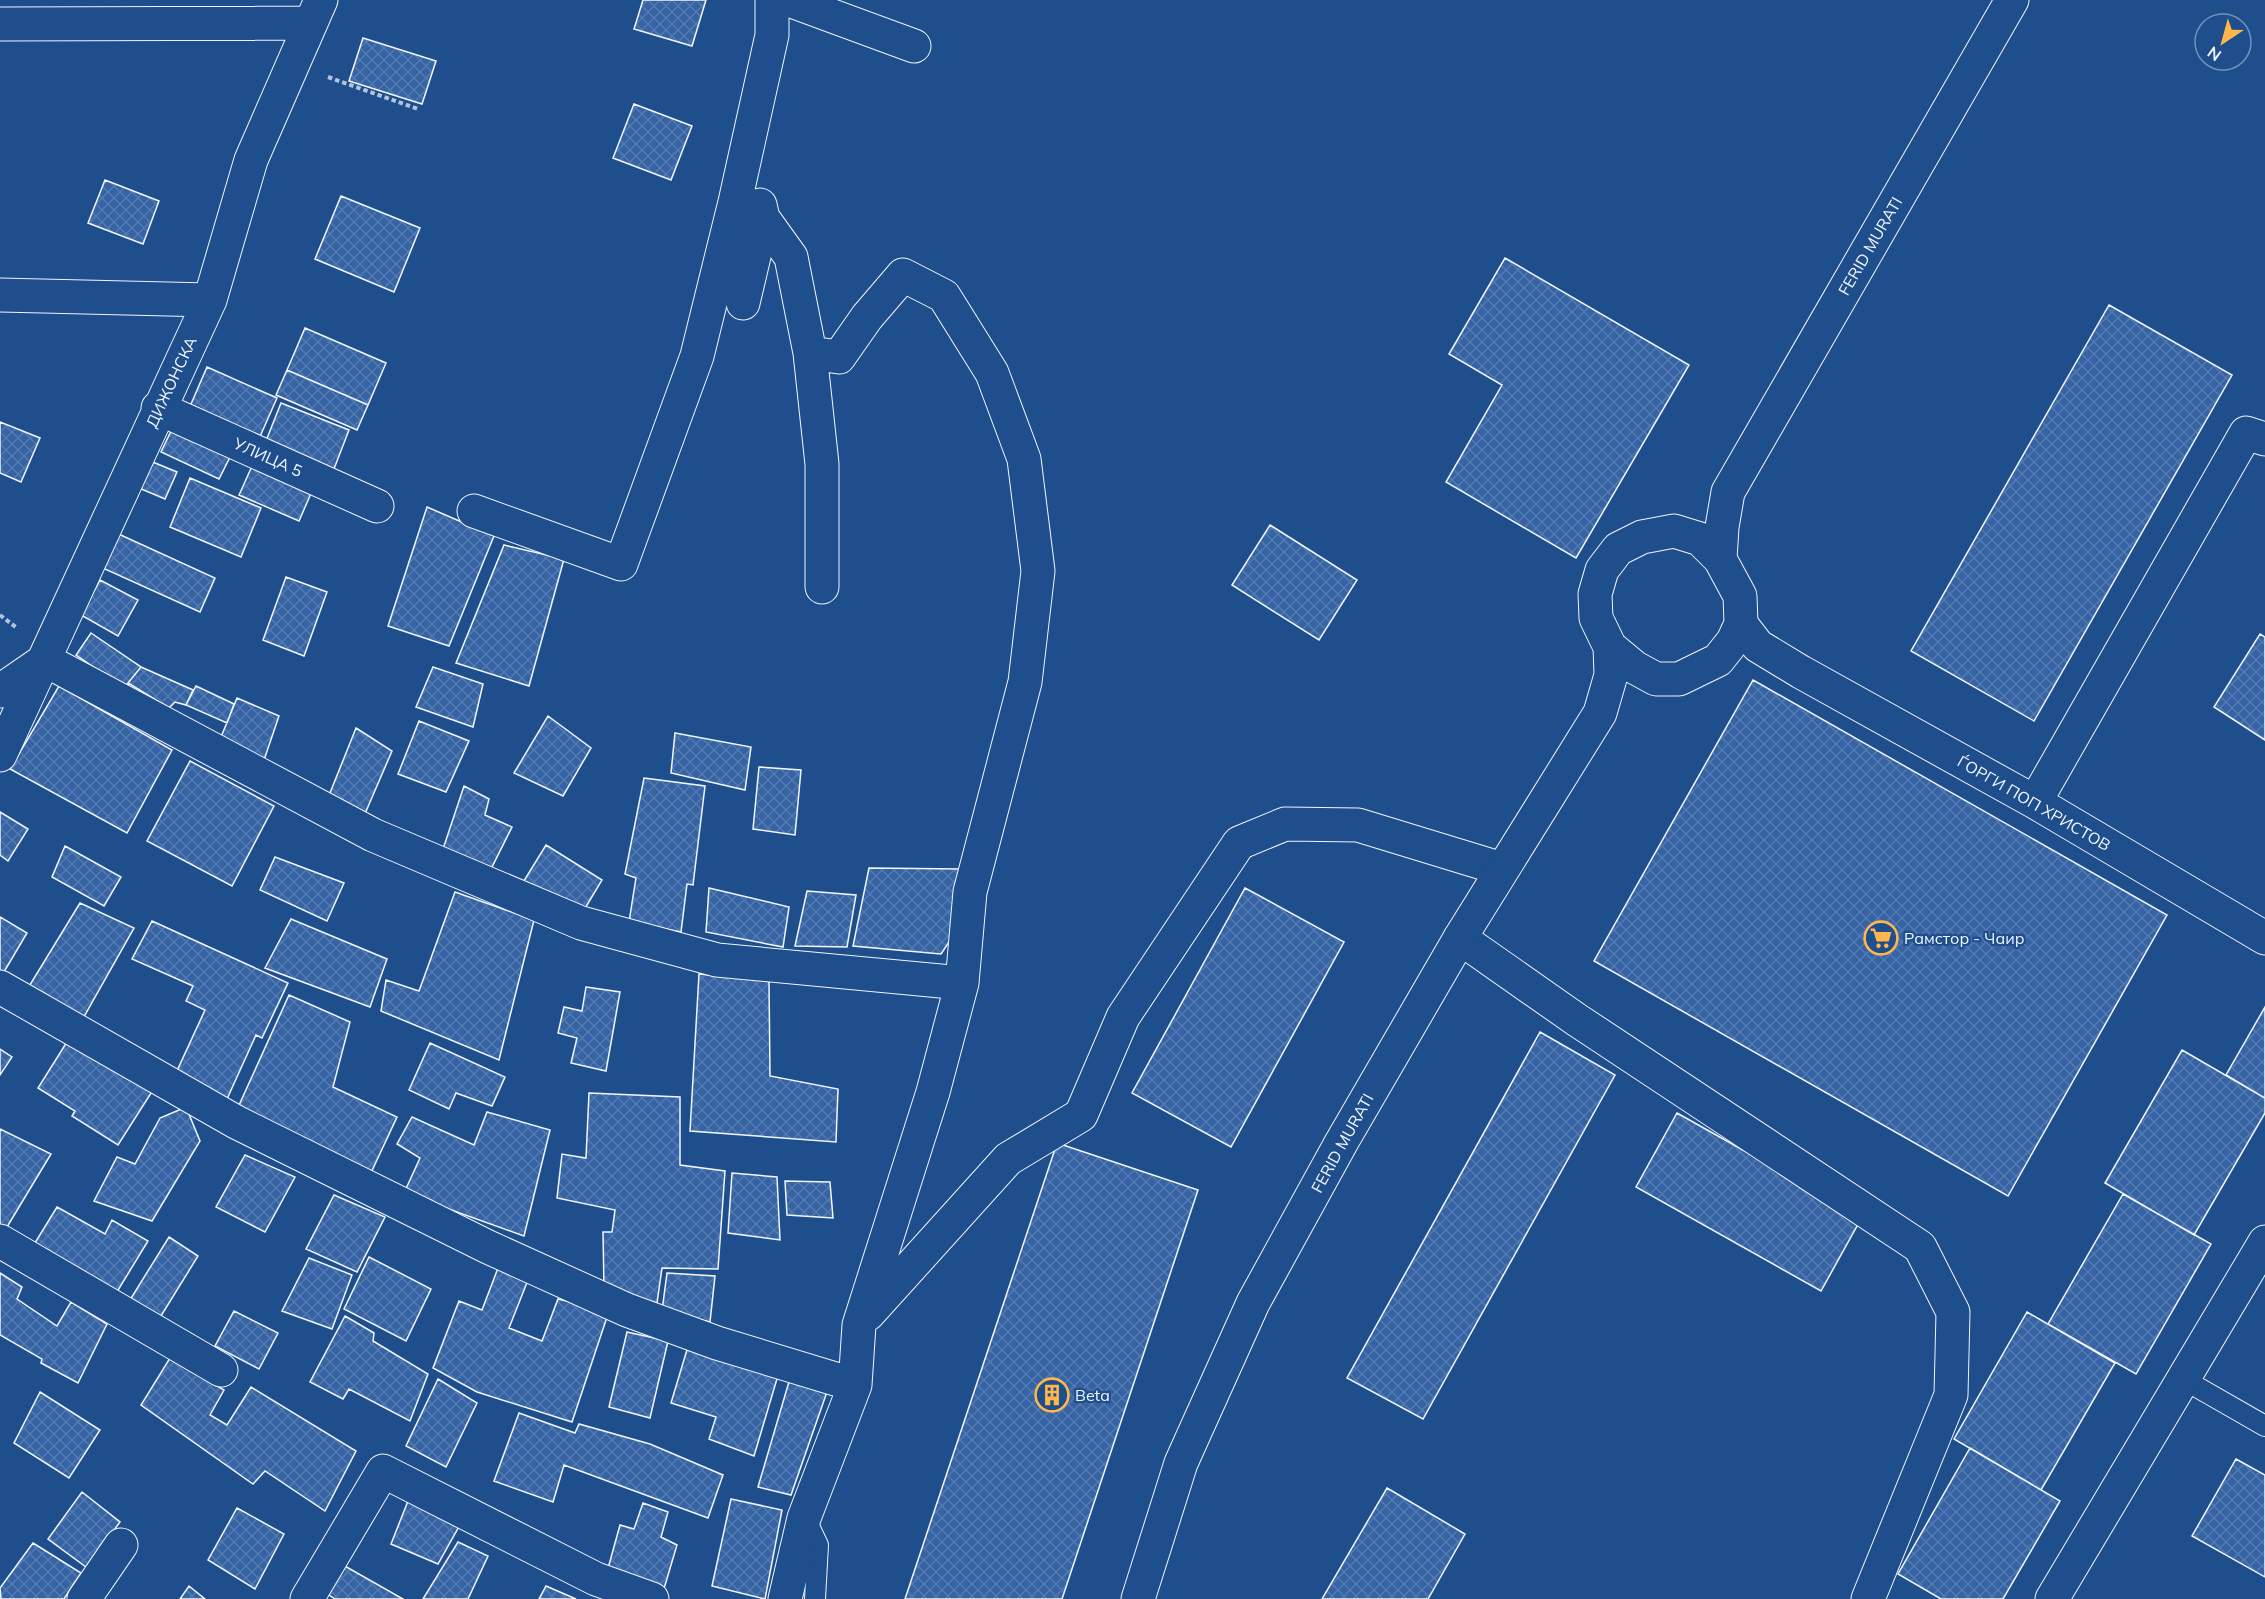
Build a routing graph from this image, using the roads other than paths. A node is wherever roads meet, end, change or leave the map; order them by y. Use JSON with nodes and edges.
{"nodes":[{"id":1,"x":772,"y":0,"type":"edge"},
{"id":2,"x":789,"y":0,"type":"edge"},
{"id":3,"x":2012,"y":0,"type":"edge"},
{"id":4,"x":315,"y":12,"type":"edge"},
{"id":5,"x":0,"y":24,"type":"edge"},
{"id":6,"x":914,"y":46,"type":"dead end"},
{"id":7,"x":749,"y":140,"type":"junction"},
{"id":8,"x":763,"y":218,"type":"junction"},
{"id":9,"x":0,"y":295,"type":"edge"},
{"id":10,"x":210,"y":300,"type":"junction"},
{"id":11,"x":743,"y":303,"type":"dead end"},
{"id":12,"x":810,"y":353,"type":"junction"},
{"id":13,"x":158,"y":408,"type":"junction"},
{"id":14,"x":2265,"y":438,"type":"edge"},
{"id":15,"x":1728,"y":492,"type":"junction"},
{"id":16,"x":377,"y":506,"type":"dead end"},
{"id":17,"x":474,"y":512,"type":"dead end"},
{"id":18,"x":1674,"y":531,"type":"junction"},
{"id":19,"x":1720,"y":559,"type":"junction"},
{"id":20,"x":822,"y":587,"type":"dead end"},
{"id":21,"x":1741,"y":624,"type":"junction"},
{"id":22,"x":1610,"y":647,"type":"junction"},
{"id":23,"x":45,"y":660,"type":"junction"},
{"id":24,"x":1718,"y":660,"type":"junction"},
{"id":25,"x":1801,"y":672,"type":"junction"},
{"id":26,"x":1656,"y":679,"type":"junction"},
{"id":27,"x":0,"y":691,"type":"edge"},
{"id":28,"x":1600,"y":713,"type":"junction"},
{"id":29,"x":0,"y":754,"type":"edge"},
{"id":30,"x":2035,"y":802,"type":"junction"},
{"id":31,"x":1502,"y":869,"type":"junction"},
{"id":32,"x":1460,"y":938,"type":"junction"},
{"id":33,"x":2265,"y":938,"type":"edge"},
{"id":34,"x":962,"y":983,"type":"junction"},
{"id":35,"x":0,"y":987,"type":"edge"},
{"id":36,"x":0,"y":1241,"type":"edge"},
{"id":37,"x":2265,"y":1242,"type":"edge"},
{"id":38,"x":859,"y":1325,"type":"junction"},
{"id":39,"x":221,"y":1370,"type":"dead end"},
{"id":40,"x":2183,"y":1379,"type":"junction"},
{"id":41,"x":855,"y":1385,"type":"junction"},
{"id":42,"x":2265,"y":1426,"type":"edge"},
{"id":43,"x":804,"y":1518,"type":"junction"},
{"id":44,"x":121,"y":1545,"type":"dead end"},
{"id":45,"x":84,"y":1599,"type":"edge"},
{"id":46,"x":307,"y":1599,"type":"edge"},
{"id":47,"x":652,"y":1599,"type":"edge"},
{"id":48,"x":785,"y":1599,"type":"edge"},
{"id":49,"x":814,"y":1599,"type":"edge"},
{"id":50,"x":1138,"y":1599,"type":"edge"},
{"id":51,"x":1868,"y":1599,"type":"edge"},
{"id":52,"x":2052,"y":1599,"type":"edge"}],
"edges":[{"from":1,"to":7,"type":"street"},
{"from":2,"to":6,"type":"street"},
{"from":3,"to":15,"type":"street","name":"FERID MURATI"},
{"from":4,"to":5,"type":"street"},
{"from":4,"to":10,"type":"street","name":"ДИЖОНСКА"},
{"from":7,"to":8,"type":"street"},
{"from":7,"to":17,"type":"street"},
{"from":8,"to":11,"type":"street"},
{"from":8,"to":12,"type":"street"},
{"from":9,"to":10,"type":"street"},
{"from":10,"to":13,"type":"street","name":"ДИЖОНСКА"},
{"from":12,"to":20,"type":"street"},
{"from":12,"to":34,"type":"street"},
{"from":13,"to":16,"type":"street","name":"УЛИЦА 5"},
{"from":13,"to":23,"type":"street","name":"ДИЖОНСКА"},
{"from":14,"to":30,"type":"street"},
{"from":15,"to":18,"type":"street","name":"FERID MURATI"},
{"from":15,"to":19,"type":"street","name":"FERID MURATI"},
{"from":18,"to":19,"type":"street"},
{"from":18,"to":22,"type":"street"},
{"from":19,"to":21,"type":"street"},
{"from":21,"to":24,"type":"street"},
{"from":21,"to":25,"type":"street","name":"ЃОРГИ ПОП ХРИСТОВ"},
{"from":22,"to":26,"type":"street"},
{"from":22,"to":28,"type":"street","name":"FERID MURATI"},
{"from":23,"to":27,"type":"street"},
{"from":23,"to":29,"type":"street","name":"ДИЖОНСКА"},
{"from":23,"to":34,"type":"street"},
{"from":24,"to":25,"type":"street","name":"ЃОРГИ ПОП ХРИСТОВ"},
{"from":24,"to":26,"type":"street"},
{"from":25,"to":30,"type":"street","name":"ЃОРГИ ПОП ХРИСТОВ"},
{"from":26,"to":28,"type":"street","name":"FERID MURATI"},
{"from":28,"to":31,"type":"street","name":"FERID MURATI"},
{"from":30,"to":33,"type":"street","name":"ЃОРГИ ПОП ХРИСТОВ"},
{"from":31,"to":32,"type":"street","name":"FERID MURATI"},
{"from":31,"to":38,"type":"street"},
{"from":32,"to":50,"type":"street","name":"FERID MURATI"},
{"from":32,"to":51,"type":"street"},
{"from":34,"to":38,"type":"street"},
{"from":35,"to":41,"type":"street"},
{"from":36,"to":39,"type":"street"},
{"from":37,"to":40,"type":"street"},
{"from":38,"to":41,"type":"street"},
{"from":40,"to":42,"type":"lane"},
{"from":40,"to":52,"type":"street"},
{"from":41,"to":43,"type":"street"},
{"from":43,"to":48,"type":"street"},
{"from":43,"to":49,"type":"lane"},
{"from":44,"to":45,"type":"street"},
{"from":46,"to":47,"type":"street"}]}
